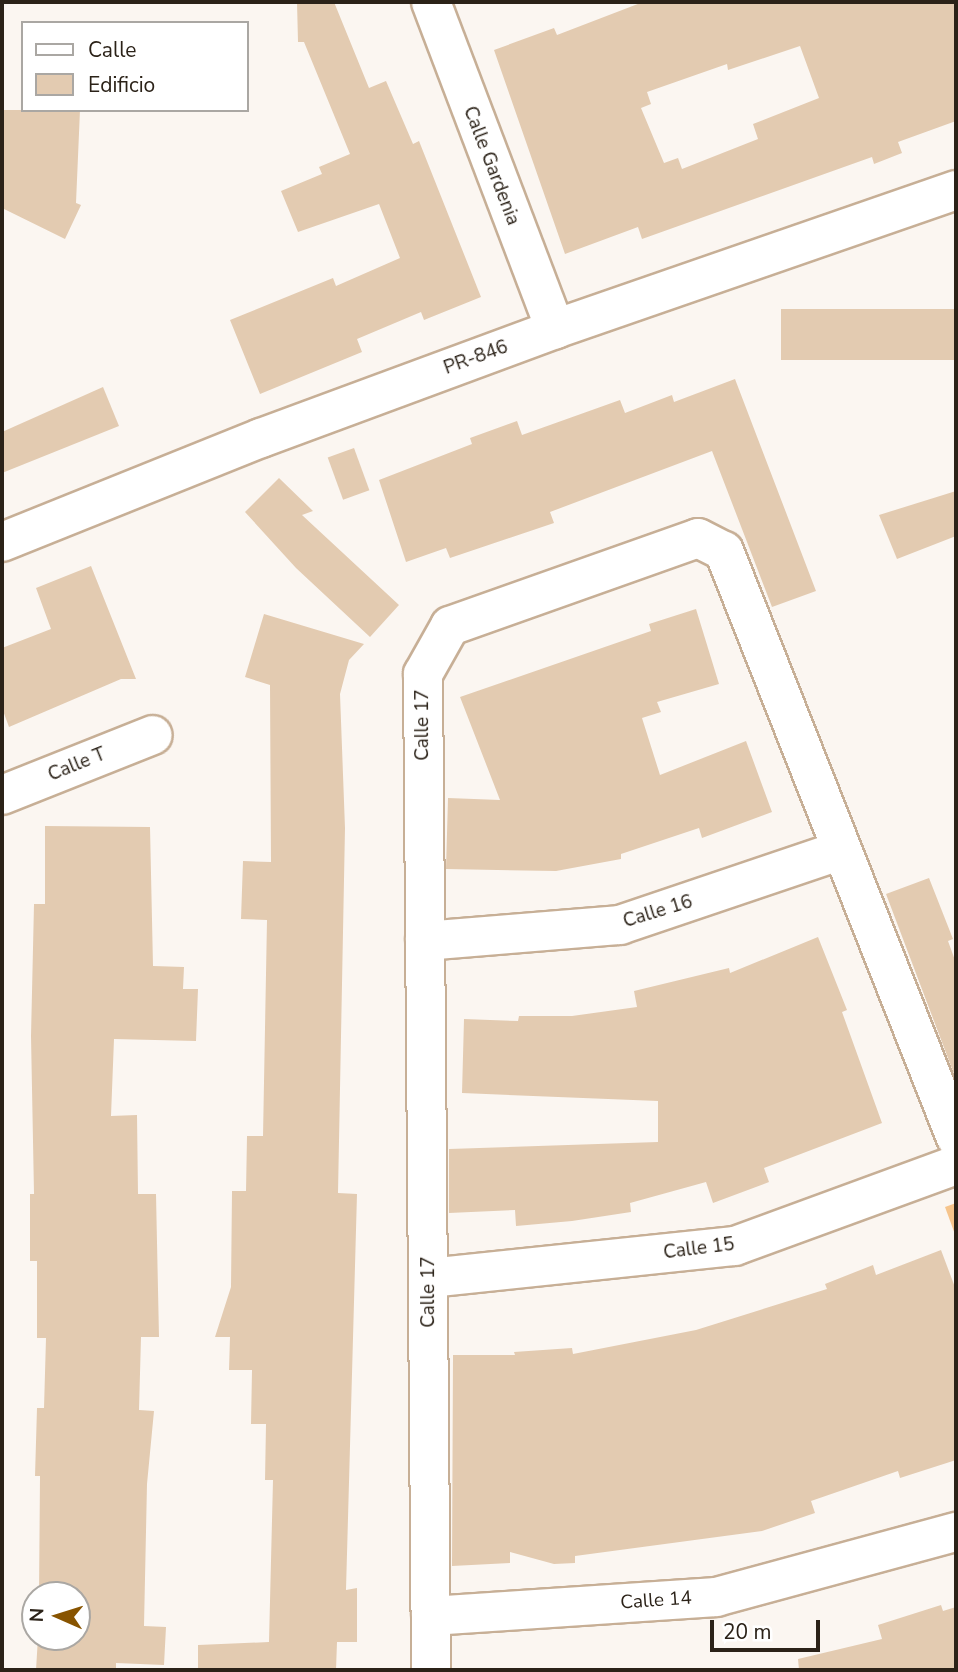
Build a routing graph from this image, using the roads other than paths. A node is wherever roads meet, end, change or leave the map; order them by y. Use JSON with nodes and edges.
{"nodes":[{"id":1,"x":440,"y":5,"type":"edge"},
{"id":2,"x":956,"y":190,"type":"edge"},
{"id":3,"x":555,"y":329,"type":"junction"},
{"id":4,"x":2,"y":542,"type":"edge"},
{"id":5,"x":153,"y":735,"type":"dead end"},
{"id":6,"x":2,"y":794,"type":"edge"},
{"id":7,"x":841,"y":850,"type":"junction"},
{"id":8,"x":425,"y":941,"type":"junction"},
{"id":9,"x":956,"y":1138,"type":"edge"},
{"id":10,"x":956,"y":1165,"type":"edge"},
{"id":11,"x":429,"y":1278,"type":"junction"},
{"id":12,"x":956,"y":1532,"type":"edge"},
{"id":13,"x":431,"y":1616,"type":"junction"},
{"id":14,"x":431,"y":1670,"type":"edge"}],
"edges":[{"from":1,"to":3,"type":"street","name":"Calle Gardenia"},
{"from":2,"to":3,"type":"street","name":"PR-846","number":"PR-846"},
{"from":3,"to":4,"type":"street","name":"PR-846","number":"PR-846"},
{"from":5,"to":6,"type":"street","name":"Calle T"},
{"from":7,"to":8,"type":"street","name":"Calle 16"},
{"from":7,"to":8,"type":"street","name":"Calle 17"},
{"from":7,"to":9,"type":"street","name":"Calle 17"},
{"from":8,"to":11,"type":"street","name":"Calle 17"},
{"from":10,"to":11,"type":"street","name":"Calle 15"},
{"from":11,"to":13,"type":"street","name":"Calle 17"},
{"from":12,"to":13,"type":"street","name":"Calle 14"},
{"from":13,"to":14,"type":"street","name":"Calle 17"}]}
